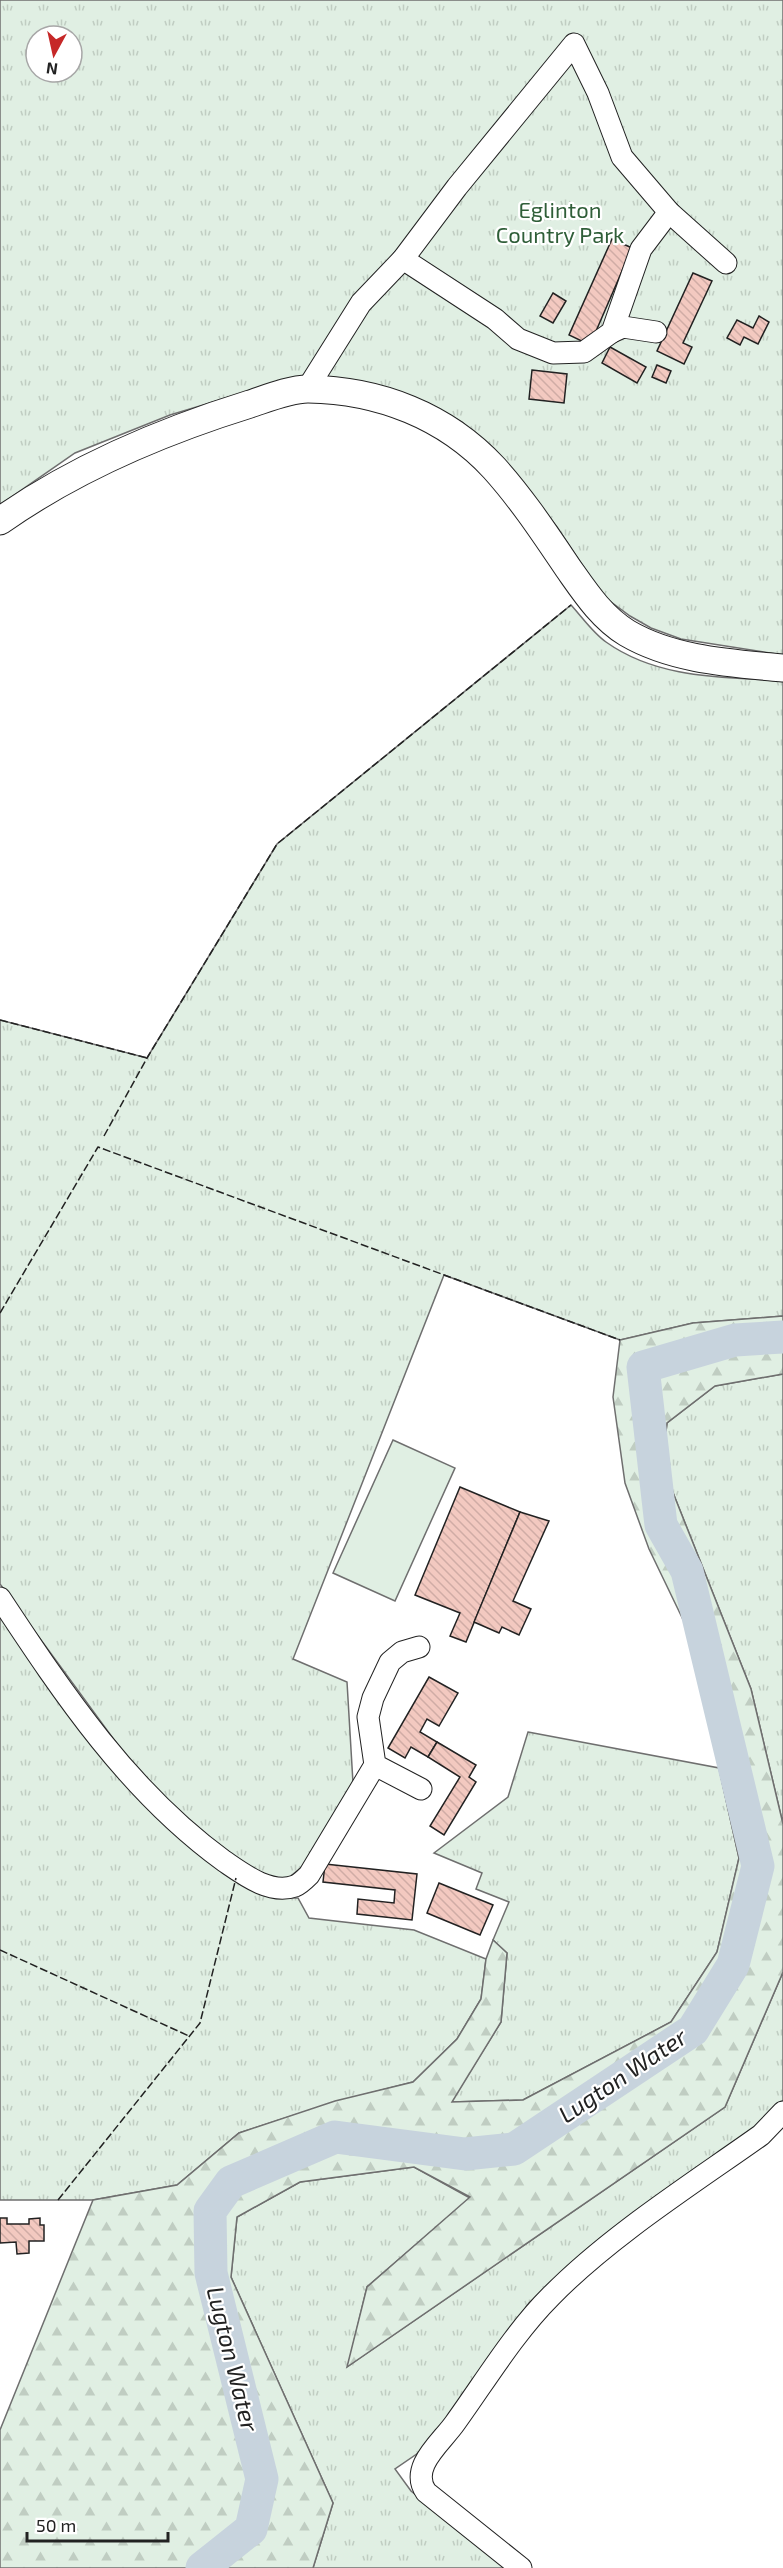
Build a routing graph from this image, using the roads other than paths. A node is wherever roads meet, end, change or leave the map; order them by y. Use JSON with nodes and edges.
{"nodes":[{"id":1,"x":669,"y":212,"type":"junction"},
{"id":2,"x":403,"y":259,"type":"junction"},
{"id":3,"x":726,"y":263,"type":"dead end"},
{"id":4,"x":612,"y":332,"type":"junction"},
{"id":5,"x":656,"y":332,"type":"dead end"},
{"id":6,"x":307,"y":389,"type":"junction"},
{"id":7,"x":0,"y":521,"type":"edge"},
{"id":8,"x":783,"y":668,"type":"edge"},
{"id":9,"x":0,"y":1598,"type":"edge"},
{"id":10,"x":419,"y":1647,"type":"dead end"},
{"id":11,"x":375,"y":1765,"type":"junction"},
{"id":12,"x":421,"y":1789,"type":"dead end"},
{"id":13,"x":783,"y":2112,"type":"edge"},
{"id":14,"x":521,"y":2568,"type":"edge"}],
"edges":[{"from":1,"to":2,"type":"street"},
{"from":1,"to":3,"type":"street"},
{"from":1,"to":4,"type":"street"},
{"from":2,"to":4,"type":"street"},
{"from":2,"to":6,"type":"street"},
{"from":4,"to":5,"type":"street"},
{"from":6,"to":7,"type":"main road"},
{"from":6,"to":8,"type":"main road"},
{"from":9,"to":11,"type":"street"},
{"from":10,"to":11,"type":"street"},
{"from":11,"to":12,"type":"street"},
{"from":13,"to":14,"type":"street"}]}
